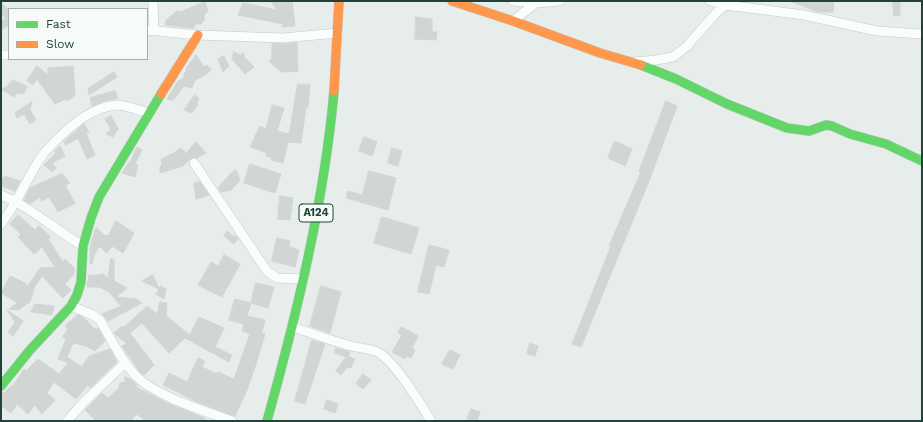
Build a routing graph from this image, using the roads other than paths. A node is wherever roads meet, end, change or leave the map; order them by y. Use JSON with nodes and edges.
{"nodes":[{"id":1,"x":153,"y":1,"type":"edge"},
{"id":2,"x":339,"y":1,"type":"edge"},
{"id":3,"x":452,"y":1,"type":"edge"},
{"id":4,"x":513,"y":1,"type":"edge"},
{"id":5,"x":560,"y":1,"type":"edge"},
{"id":6,"x":710,"y":1,"type":"edge"},
{"id":7,"x":537,"y":2,"type":"edge"},
{"id":8,"x":726,"y":5,"type":"junction"},
{"id":9,"x":513,"y":21,"type":"junction"},
{"id":10,"x":150,"y":30,"type":"edge"},
{"id":11,"x":338,"y":33,"type":"junction"},
{"id":12,"x":922,"y":34,"type":"edge"},
{"id":13,"x":198,"y":35,"type":"junction"},
{"id":14,"x":634,"y":62,"type":"junction"},
{"id":15,"x":149,"y":113,"type":"junction"},
{"id":16,"x":922,"y":161,"type":"edge"},
{"id":17,"x":194,"y":163,"type":"dead end"},
{"id":18,"x":1,"y":195,"type":"edge"},
{"id":19,"x":16,"y":202,"type":"junction"},
{"id":20,"x":1,"y":224,"type":"edge"},
{"id":21,"x":83,"y":246,"type":"junction"},
{"id":22,"x":303,"y":279,"type":"junction"},
{"id":23,"x":71,"y":306,"type":"junction"},
{"id":24,"x":292,"y":327,"type":"junction"},
{"id":25,"x":125,"y":364,"type":"junction"},
{"id":26,"x":1,"y":386,"type":"edge"},
{"id":27,"x":67,"y":421,"type":"edge"},
{"id":28,"x":232,"y":421,"type":"edge"},
{"id":29,"x":267,"y":421,"type":"edge"},
{"id":30,"x":431,"y":421,"type":"edge"}],
"edges":[{"from":1,"to":10,"type":"street"},
{"from":2,"to":11,"type":"main road","number":"A124"},
{"from":3,"to":9,"type":"main road"},
{"from":4,"to":7,"type":"street"},
{"from":5,"to":7,"type":"street"},
{"from":6,"to":8,"type":"street"},
{"from":7,"to":9,"type":"street"},
{"from":8,"to":12,"type":"street"},
{"from":8,"to":14,"type":"street"},
{"from":9,"to":14,"type":"main road"},
{"from":10,"to":13,"type":"street"},
{"from":11,"to":13,"type":"street"},
{"from":11,"to":22,"type":"main road","number":"A124"},
{"from":13,"to":15,"type":"main road"},
{"from":14,"to":16,"type":"main road"},
{"from":15,"to":19,"type":"street"},
{"from":15,"to":21,"type":"main road"},
{"from":17,"to":22,"type":"street"},
{"from":18,"to":19,"type":"street"},
{"from":19,"to":20,"type":"street"},
{"from":19,"to":21,"type":"street"},
{"from":21,"to":23,"type":"main road"},
{"from":22,"to":24,"type":"main road","number":"A124"},
{"from":23,"to":25,"type":"street"},
{"from":23,"to":26,"type":"main road"},
{"from":24,"to":29,"type":"main road","number":"A124"},
{"from":24,"to":30,"type":"street"},
{"from":25,"to":27,"type":"street"},
{"from":25,"to":28,"type":"street"}]}
